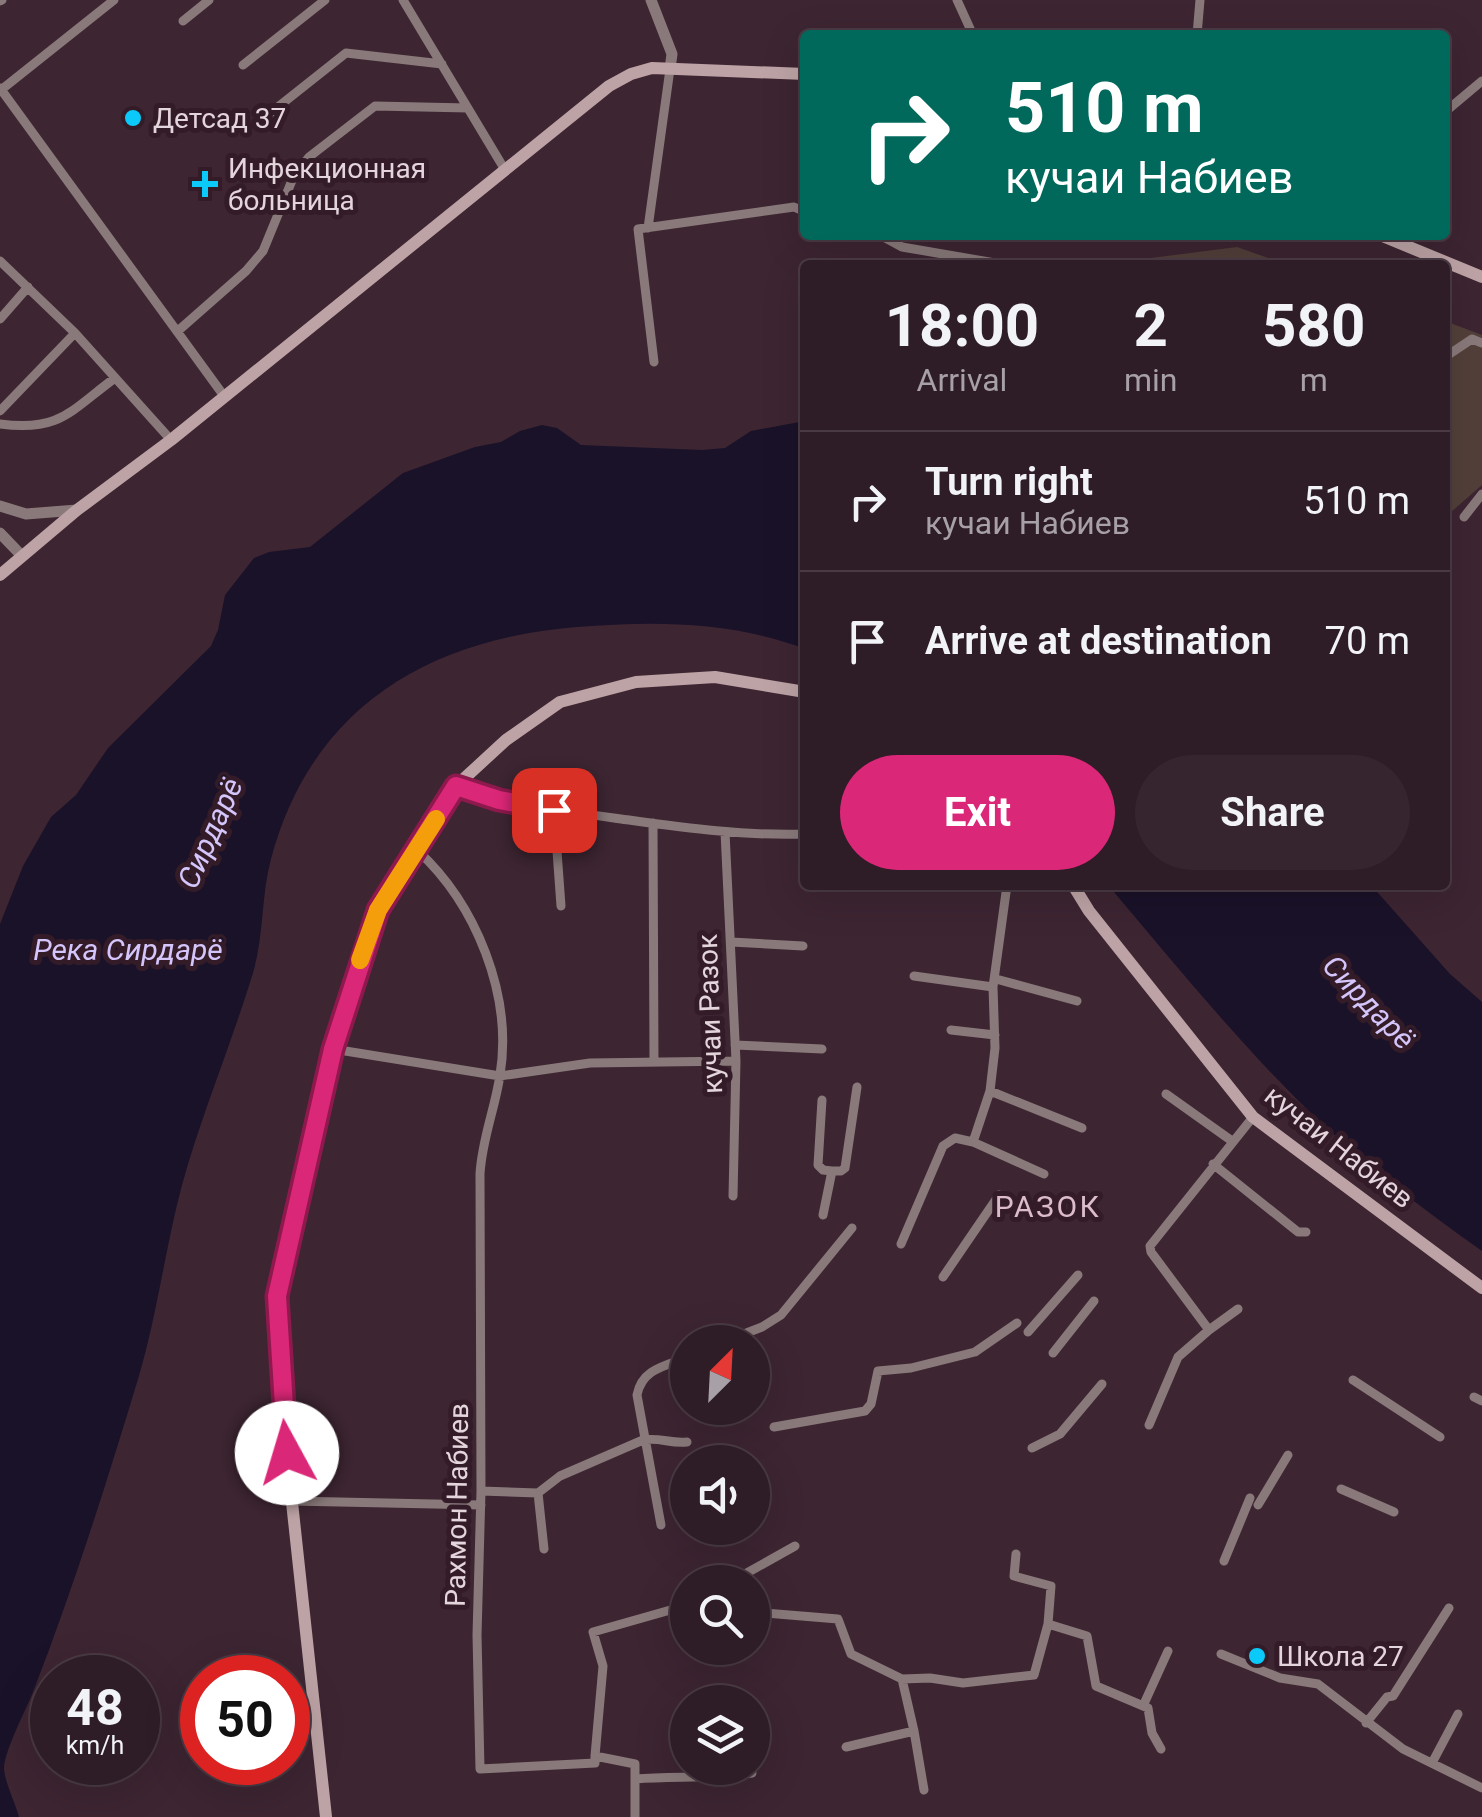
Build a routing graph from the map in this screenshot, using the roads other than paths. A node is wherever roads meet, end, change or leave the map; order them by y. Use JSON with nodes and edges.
{"nodes":[{"id":1,"x":114,"y":0,"type":"edge"},
{"id":2,"x":209,"y":0,"type":"edge"},
{"id":3,"x":324,"y":0,"type":"edge"},
{"id":4,"x":402,"y":0,"type":"edge"},
{"id":5,"x":650,"y":0,"type":"edge"},
{"id":6,"x":958,"y":0,"type":"edge"},
{"id":7,"x":1200,"y":0,"type":"edge"},
{"id":8,"x":183,"y":21,"type":"dead end"},
{"id":9,"x":971,"y":30,"type":"edge"},
{"id":10,"x":1197,"y":30,"type":"edge"},
{"id":11,"x":442,"y":64,"type":"junction"},
{"id":12,"x":244,"y":65,"type":"dead end"},
{"id":13,"x":670,"y":69,"type":"junction"},
{"id":14,"x":800,"y":74,"type":"edge"},
{"id":15,"x":1482,"y":81,"type":"edge"},
{"id":16,"x":1,"y":89,"type":"edge"},
{"id":17,"x":468,"y":108,"type":"junction"},
{"id":18,"x":1450,"y":108,"type":"edge"},
{"id":19,"x":264,"y":118,"type":"dead end"},
{"id":20,"x":505,"y":170,"type":"junction"},
{"id":21,"x":800,"y":210,"type":"edge"},
{"id":22,"x":648,"y":228,"type":"junction"},
{"id":23,"x":889,"y":240,"type":"edge"},
{"id":24,"x":1392,"y":240,"type":"edge"},
{"id":25,"x":978,"y":260,"type":"edge"},
{"id":26,"x":1441,"y":260,"type":"edge"},
{"id":27,"x":0,"y":261,"type":"edge"},
{"id":28,"x":1450,"y":264,"type":"edge"},
{"id":29,"x":1482,"y":277,"type":"edge"},
{"id":30,"x":28,"y":287,"type":"junction"},
{"id":31,"x":0,"y":318,"type":"edge"},
{"id":32,"x":179,"y":330,"type":"junction"},
{"id":33,"x":75,"y":332,"type":"junction"},
{"id":34,"x":1482,"y":343,"type":"edge"},
{"id":35,"x":1450,"y":354,"type":"edge"},
{"id":36,"x":654,"y":362,"type":"dead end"},
{"id":37,"x":116,"y":378,"type":"junction"},
{"id":38,"x":224,"y":396,"type":"junction"},
{"id":39,"x":0,"y":411,"type":"edge"},
{"id":40,"x":0,"y":424,"type":"edge"},
{"id":41,"x":171,"y":440,"type":"junction"},
{"id":42,"x":1482,"y":494,"type":"edge"},
{"id":43,"x":0,"y":506,"type":"edge"},
{"id":44,"x":77,"y":510,"type":"junction"},
{"id":45,"x":1464,"y":516,"type":"dead end"},
{"id":46,"x":0,"y":533,"type":"edge"},
{"id":47,"x":22,"y":556,"type":"junction"},
{"id":48,"x":0,"y":575,"type":"edge"},
{"id":49,"x":800,"y":691,"type":"edge"},
{"id":50,"x":456,"y":786,"type":"junction"},
{"id":51,"x":554,"y":810,"type":"junction"},
{"id":52,"x":653,"y":823,"type":"junction"},
{"id":53,"x":725,"y":832,"type":"junction"},
{"id":54,"x":800,"y":834,"type":"edge"},
{"id":55,"x":417,"y":850,"type":"junction"},
{"id":56,"x":1006,"y":890,"type":"edge"},
{"id":57,"x":1076,"y":890,"type":"edge"},
{"id":58,"x":561,"y":906,"type":"dead end"},
{"id":59,"x":731,"y":942,"type":"junction"},
{"id":60,"x":803,"y":946,"type":"dead end"},
{"id":61,"x":914,"y":976,"type":"dead end"},
{"id":62,"x":995,"y":983,"type":"junction"},
{"id":63,"x":1077,"y":1002,"type":"dead end"},
{"id":64,"x":951,"y":1030,"type":"dead end"},
{"id":65,"x":995,"y":1035,"type":"junction"},
{"id":66,"x":736,"y":1045,"type":"junction"},
{"id":67,"x":333,"y":1049,"type":"junction"},
{"id":68,"x":822,"y":1049,"type":"dead end"},
{"id":69,"x":736,"y":1061,"type":"junction"},
{"id":70,"x":654,"y":1062,"type":"junction"},
{"id":71,"x":500,"y":1076,"type":"junction"},
{"id":72,"x":857,"y":1087,"type":"dead end"},
{"id":73,"x":990,"y":1091,"type":"junction"},
{"id":74,"x":1166,"y":1094,"type":"dead end"},
{"id":75,"x":822,"y":1100,"type":"dead end"},
{"id":76,"x":1253,"y":1116,"type":"junction"},
{"id":77,"x":1082,"y":1128,"type":"dead end"},
{"id":78,"x":1232,"y":1141,"type":"junction"},
{"id":79,"x":974,"y":1142,"type":"junction"},
{"id":80,"x":1213,"y":1164,"type":"junction"},
{"id":81,"x":832,"y":1170,"type":"junction"},
{"id":82,"x":1044,"y":1174,"type":"dead end"},
{"id":83,"x":999,"y":1194,"type":"dead end"},
{"id":84,"x":733,"y":1196,"type":"dead end"},
{"id":85,"x":824,"y":1215,"type":"dead end"},
{"id":86,"x":852,"y":1228,"type":"dead end"},
{"id":87,"x":1306,"y":1232,"type":"dead end"},
{"id":88,"x":901,"y":1244,"type":"dead end"},
{"id":89,"x":1078,"y":1275,"type":"dead end"},
{"id":90,"x":943,"y":1277,"type":"dead end"},
{"id":91,"x":1482,"y":1288,"type":"edge"},
{"id":92,"x":1094,"y":1302,"type":"dead end"},
{"id":93,"x":1238,"y":1310,"type":"dead end"},
{"id":94,"x":1016,"y":1323,"type":"dead end"},
{"id":95,"x":765,"y":1325,"type":"edge"},
{"id":96,"x":1209,"y":1330,"type":"junction"},
{"id":97,"x":1028,"y":1332,"type":"dead end"},
{"id":98,"x":1052,"y":1353,"type":"dead end"},
{"id":99,"x":670,"y":1364,"type":"edge"},
{"id":100,"x":1354,"y":1380,"type":"dead end"},
{"id":101,"x":1102,"y":1384,"type":"dead end"},
{"id":102,"x":1150,"y":1425,"type":"dead end"},
{"id":103,"x":774,"y":1427,"type":"dead end"},
{"id":104,"x":1440,"y":1437,"type":"dead end"},
{"id":105,"x":643,"y":1440,"type":"junction"},
{"id":106,"x":687,"y":1442,"type":"dead end"},
{"id":107,"x":1032,"y":1448,"type":"dead end"},
{"id":108,"x":1288,"y":1455,"type":"dead end"},
{"id":109,"x":1341,"y":1490,"type":"dead end"},
{"id":110,"x":481,"y":1491,"type":"junction"},
{"id":111,"x":538,"y":1492,"type":"junction"},
{"id":112,"x":292,"y":1502,"type":"junction"},
{"id":113,"x":481,"y":1505,"type":"junction"},
{"id":114,"x":1394,"y":1512,"type":"dead end"},
{"id":115,"x":661,"y":1524,"type":"dead end"},
{"id":116,"x":794,"y":1546,"type":"dead end"},
{"id":117,"x":544,"y":1549,"type":"dead end"},
{"id":118,"x":1016,"y":1554,"type":"dead end"},
{"id":119,"x":1224,"y":1562,"type":"dead end"},
{"id":120,"x":761,"y":1565,"type":"edge"},
{"id":121,"x":1449,"y":1608,"type":"dead end"},
{"id":122,"x":670,"y":1610,"type":"edge"},
{"id":123,"x":770,"y":1613,"type":"edge"},
{"id":124,"x":1048,"y":1624,"type":"junction"},
{"id":125,"x":1168,"y":1651,"type":"dead end"},
{"id":126,"x":1221,"y":1654,"type":"dead end"},
{"id":127,"x":902,"y":1679,"type":"junction"},
{"id":128,"x":1143,"y":1706,"type":"junction"},
{"id":129,"x":1458,"y":1714,"type":"dead end"},
{"id":130,"x":1366,"y":1723,"type":"junction"},
{"id":131,"x":914,"y":1731,"type":"junction"},
{"id":132,"x":846,"y":1747,"type":"dead end"},
{"id":133,"x":1160,"y":1749,"type":"dead end"},
{"id":134,"x":595,"y":1756,"type":"junction"},
{"id":135,"x":1432,"y":1764,"type":"junction"},
{"id":136,"x":670,"y":1776,"type":"edge"},
{"id":137,"x":635,"y":1779,"type":"junction"},
{"id":138,"x":1482,"y":1788,"type":"edge"},
{"id":139,"x":924,"y":1790,"type":"dead end"},
{"id":140,"x":326,"y":1817,"type":"edge"},
{"id":141,"x":635,"y":1817,"type":"edge"}],
"edges":[{"from":1,"to":16,"type":"street"},
{"from":2,"to":8,"type":"street"},
{"from":3,"to":12,"type":"street"},
{"from":4,"to":11,"type":"street"},
{"from":5,"to":13,"type":"street"},
{"from":6,"to":9,"type":"street"},
{"from":7,"to":10,"type":"street"},
{"from":11,"to":17,"type":"street"},
{"from":11,"to":19,"type":"street"},
{"from":13,"to":14,"type":"main road"},
{"from":13,"to":20,"type":"main road"},
{"from":13,"to":22,"type":"street"},
{"from":15,"to":18,"type":"street"},
{"from":16,"to":32,"type":"street"},
{"from":17,"to":20,"type":"street"},
{"from":17,"to":32,"type":"street"},
{"from":20,"to":38,"type":"main road"},
{"from":21,"to":22,"type":"street"},
{"from":22,"to":36,"type":"street"},
{"from":23,"to":25,"type":"street"},
{"from":24,"to":26,"type":"main road"},
{"from":27,"to":30,"type":"street"},
{"from":28,"to":29,"type":"main road"},
{"from":30,"to":31,"type":"street"},
{"from":30,"to":33,"type":"street"},
{"from":32,"to":38,"type":"street"},
{"from":33,"to":37,"type":"street"},
{"from":33,"to":39,"type":"street"},
{"from":34,"to":35,"type":"street"},
{"from":37,"to":40,"type":"street"},
{"from":37,"to":41,"type":"street"},
{"from":38,"to":41,"type":"main road"},
{"from":41,"to":44,"type":"main road"},
{"from":42,"to":45,"type":"street"},
{"from":43,"to":44,"type":"street"},
{"from":44,"to":47,"type":"main road"},
{"from":46,"to":47,"type":"street"},
{"from":47,"to":48,"type":"main road"},
{"from":49,"to":50,"type":"main road"},
{"from":50,"to":51,"type":"street"},
{"from":50,"to":55,"type":"main road"},
{"from":51,"to":52,"type":"street"},
{"from":51,"to":58,"type":"street"},
{"from":52,"to":53,"type":"street"},
{"from":52,"to":70,"type":"street"},
{"from":53,"to":54,"type":"street"},
{"from":53,"to":59,"type":"street","name":"кучаи Разок"},
{"from":55,"to":67,"type":"main road"},
{"from":55,"to":71,"type":"street"},
{"from":56,"to":62,"type":"street"},
{"from":57,"to":76,"type":"main road","name":"кучаи Набиев"},
{"from":59,"to":60,"type":"street"},
{"from":59,"to":66,"type":"street","name":"кучаи Разок"},
{"from":61,"to":62,"type":"street"},
{"from":62,"to":63,"type":"street"},
{"from":62,"to":65,"type":"street"},
{"from":64,"to":65,"type":"street"},
{"from":65,"to":73,"type":"street"},
{"from":66,"to":68,"type":"street"},
{"from":66,"to":69,"type":"street","name":"кучаи Разок"},
{"from":67,"to":71,"type":"street"},
{"from":67,"to":112,"type":"main road"},
{"from":69,"to":70,"type":"street"},
{"from":69,"to":84,"type":"street","name":"кучаи Разок"},
{"from":70,"to":71,"type":"street"},
{"from":71,"to":110,"type":"street","name":"Рахмон Набиев"},
{"from":72,"to":81,"type":"street"},
{"from":73,"to":77,"type":"street"},
{"from":73,"to":79,"type":"street"},
{"from":74,"to":78,"type":"street"},
{"from":75,"to":81,"type":"street"},
{"from":76,"to":78,"type":"street"},
{"from":76,"to":91,"type":"main road","name":"кучаи Набиев"},
{"from":78,"to":80,"type":"street"},
{"from":79,"to":82,"type":"street"},
{"from":79,"to":88,"type":"street"},
{"from":80,"to":87,"type":"street"},
{"from":80,"to":96,"type":"street"},
{"from":81,"to":85,"type":"street"},
{"from":83,"to":90,"type":"street"},
{"from":86,"to":95,"type":"street"},
{"from":89,"to":97,"type":"street"},
{"from":92,"to":98,"type":"street"},
{"from":93,"to":96,"type":"street"},
{"from":94,"to":103,"type":"street"},
{"from":96,"to":102,"type":"street"},
{"from":99,"to":105,"type":"street"},
{"from":100,"to":104,"type":"street"},
{"from":101,"to":107,"type":"street"},
{"from":105,"to":106,"type":"street"},
{"from":105,"to":111,"type":"street"},
{"from":105,"to":115,"type":"street"},
{"from":108,"to":119,"type":"street"},
{"from":109,"to":114,"type":"street"},
{"from":110,"to":111,"type":"street"},
{"from":110,"to":113,"type":"street","name":"Рахмон Набиев"},
{"from":111,"to":117,"type":"street"},
{"from":112,"to":113,"type":"street"},
{"from":112,"to":140,"type":"main road"},
{"from":113,"to":134,"type":"street","name":"Рахмон Набиев"},
{"from":116,"to":120,"type":"street"},
{"from":118,"to":124,"type":"street"},
{"from":121,"to":130,"type":"street"},
{"from":122,"to":134,"type":"street"},
{"from":123,"to":127,"type":"street"},
{"from":124,"to":127,"type":"street"},
{"from":124,"to":128,"type":"street"},
{"from":125,"to":128,"type":"street"},
{"from":126,"to":130,"type":"street"},
{"from":127,"to":131,"type":"street"},
{"from":128,"to":133,"type":"street"},
{"from":129,"to":135,"type":"street"},
{"from":130,"to":135,"type":"street"},
{"from":131,"to":132,"type":"street"},
{"from":131,"to":139,"type":"street"},
{"from":134,"to":137,"type":"street"},
{"from":135,"to":138,"type":"street"},
{"from":136,"to":137,"type":"street"},
{"from":137,"to":141,"type":"street"}]}
